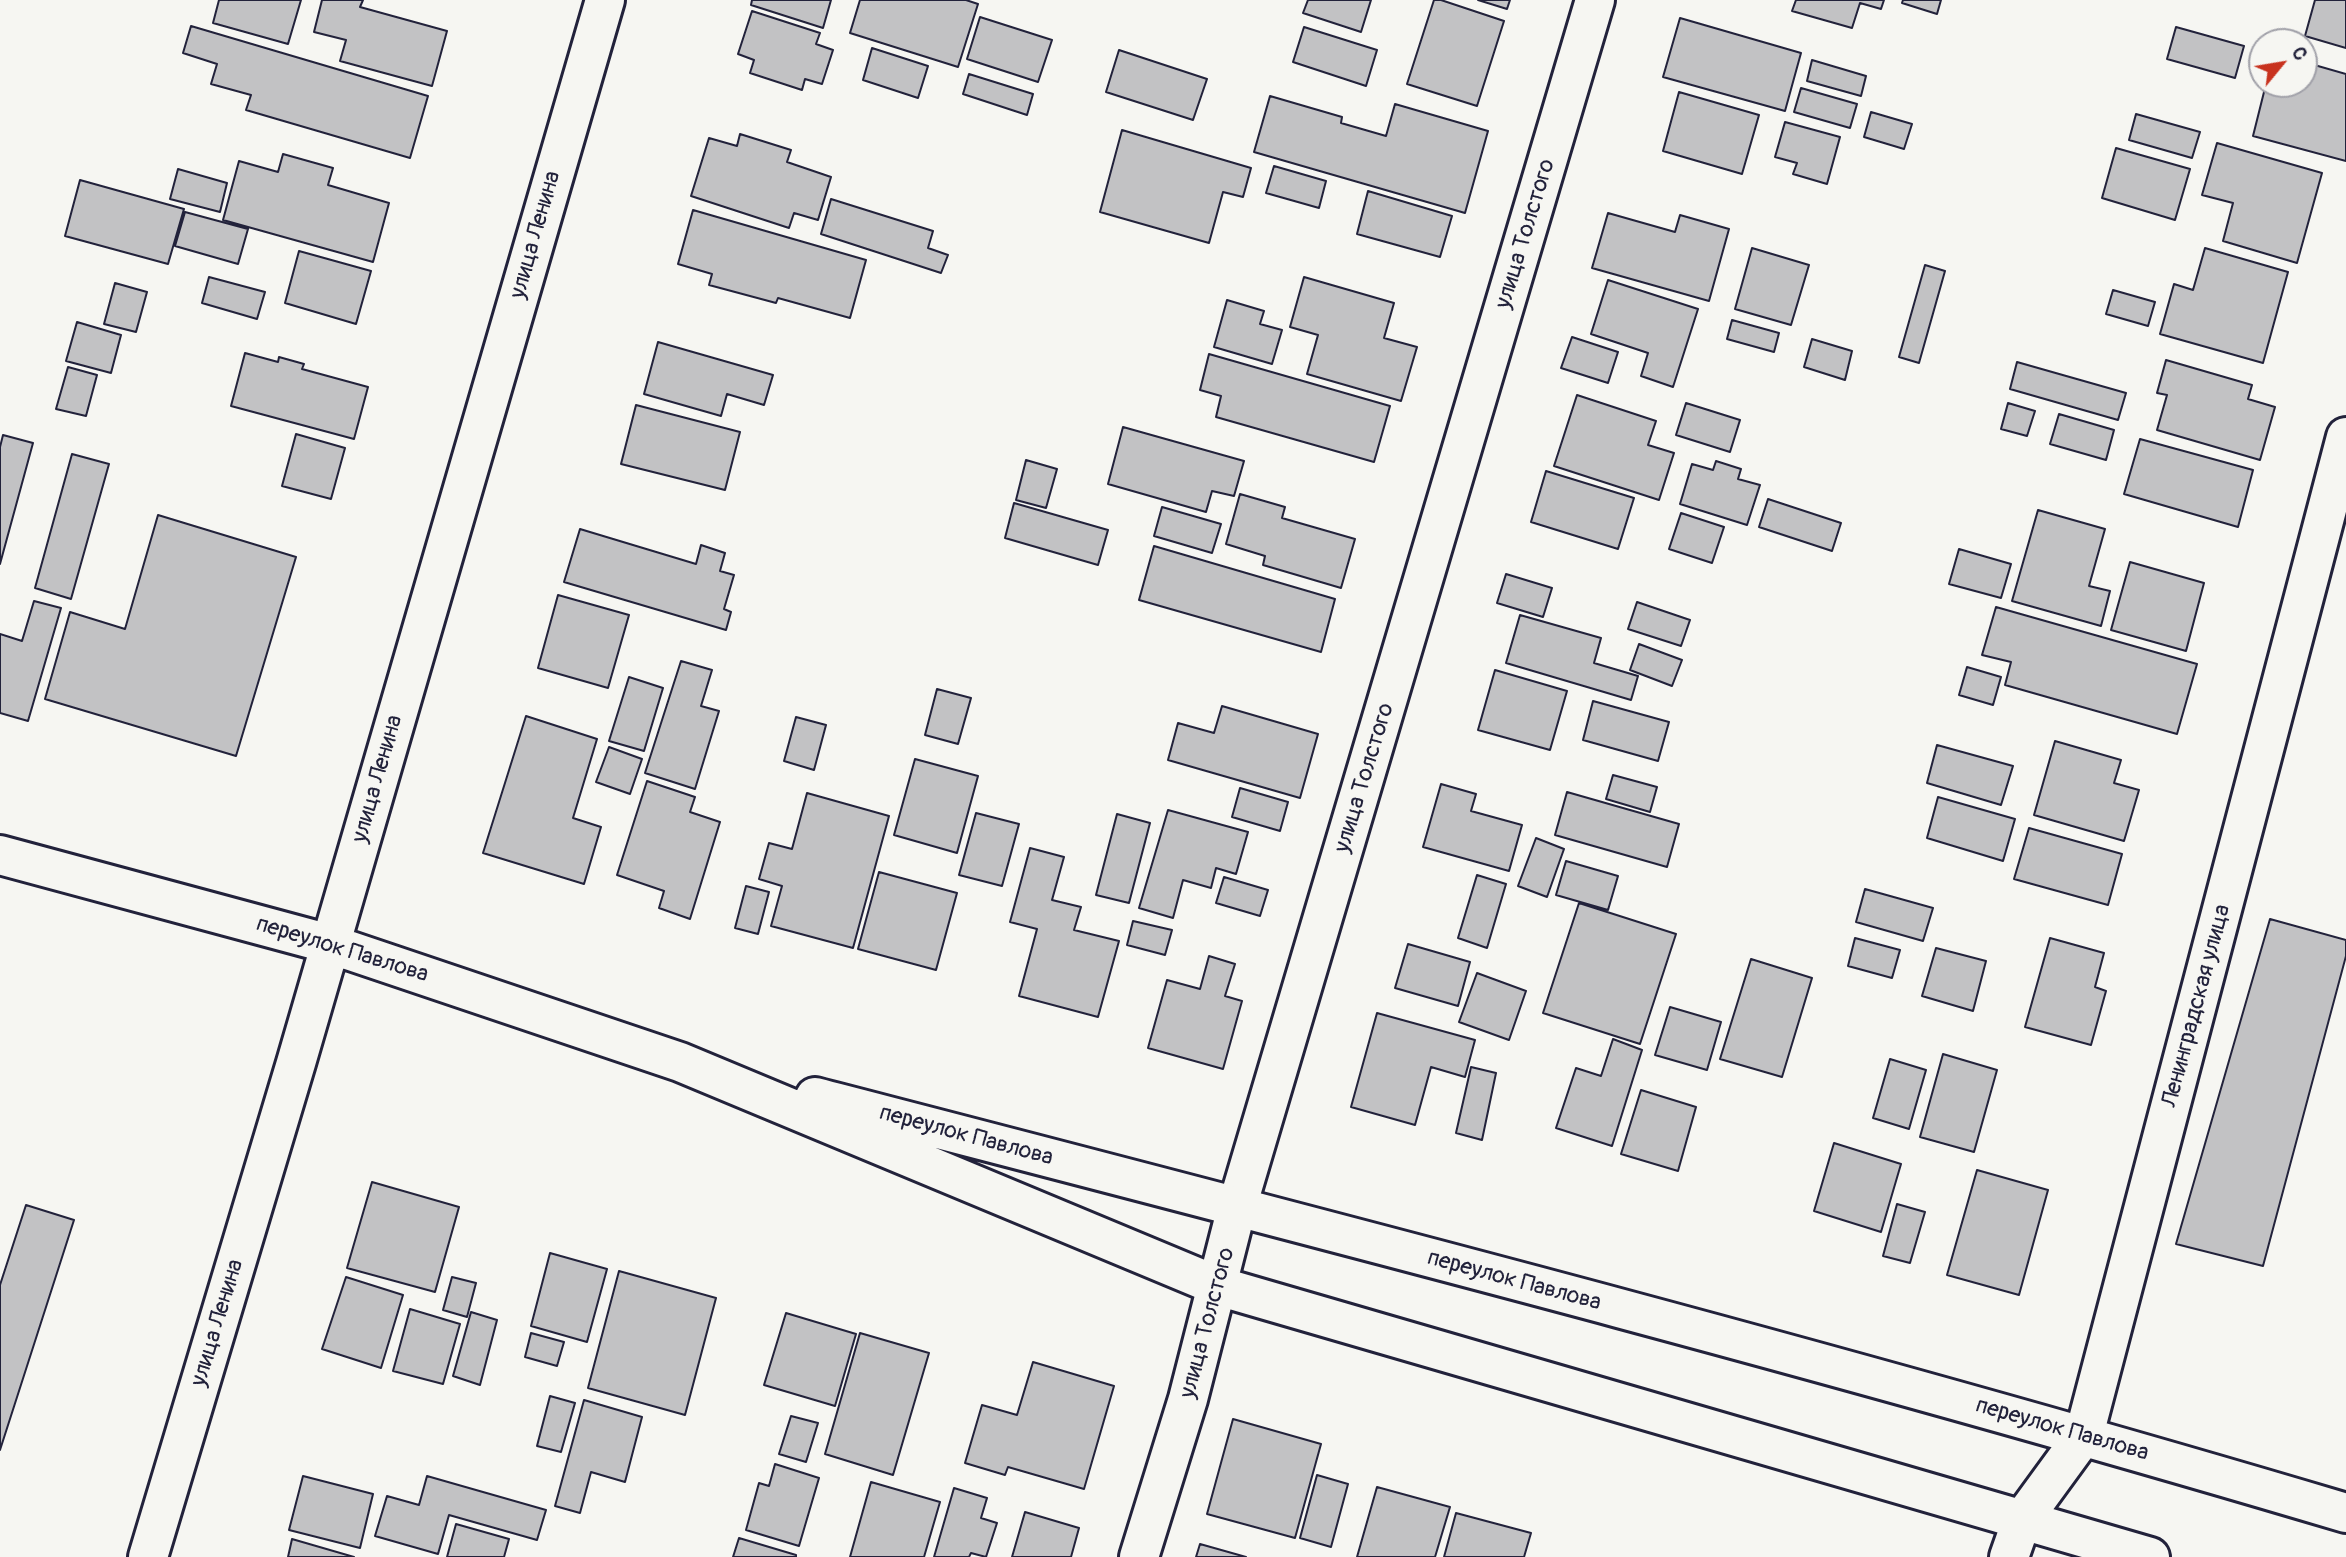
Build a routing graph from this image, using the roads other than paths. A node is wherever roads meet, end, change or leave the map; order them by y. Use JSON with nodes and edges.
{"nodes":[{"id":1,"x":605,"y":0,"type":"edge"},
{"id":2,"x":1595,"y":0,"type":"edge"},
{"id":3,"x":2346,"y":437,"type":"edge"},
{"id":4,"x":0,"y":855,"type":"edge"},
{"id":5,"x":330,"y":944,"type":"junction"},
{"id":6,"x":680,"y":1062,"type":"junction"},
{"id":7,"x":1237,"y":1207,"type":"junction"},
{"id":8,"x":1218,"y":1286,"type":"junction"},
{"id":9,"x":2084,"y":1435,"type":"junction"},
{"id":10,"x":2346,"y":1513,"type":"edge"},
{"id":11,"x":2022,"y":1520,"type":"junction"},
{"id":12,"x":148,"y":1557,"type":"edge"},
{"id":13,"x":1139,"y":1557,"type":"edge"},
{"id":14,"x":2008,"y":1557,"type":"edge"},
{"id":15,"x":2150,"y":1557,"type":"edge"}],
"edges":[{"from":1,"to":5,"type":"street","name":"улица Ленина"},
{"from":2,"to":7,"type":"street","name":"улица Толстого"},
{"from":3,"to":9,"type":"street","name":"Ленинградская улица"},
{"from":4,"to":5,"type":"street","name":"переулок Павлова"},
{"from":5,"to":6,"type":"street","name":"переулок Павлова"},
{"from":5,"to":12,"type":"street","name":"улица Ленина"},
{"from":6,"to":7,"type":"street","name":"переулок Павлова"},
{"from":6,"to":8,"type":"street","name":"переулок Павлова"},
{"from":7,"to":8,"type":"street","name":"улица Толстого"},
{"from":7,"to":9,"type":"street","name":"переулок Павлова"},
{"from":8,"to":11,"type":"street","name":"переулок Павлова"},
{"from":8,"to":13,"type":"street","name":"улица Толстого"},
{"from":9,"to":10,"type":"street","name":"переулок Павлова"},
{"from":9,"to":11,"type":"street","name":"Ленинградская улица"},
{"from":11,"to":14,"type":"street","name":"Ленинградская улица"},
{"from":11,"to":15,"type":"street","name":"переулок Павлова"}]}
